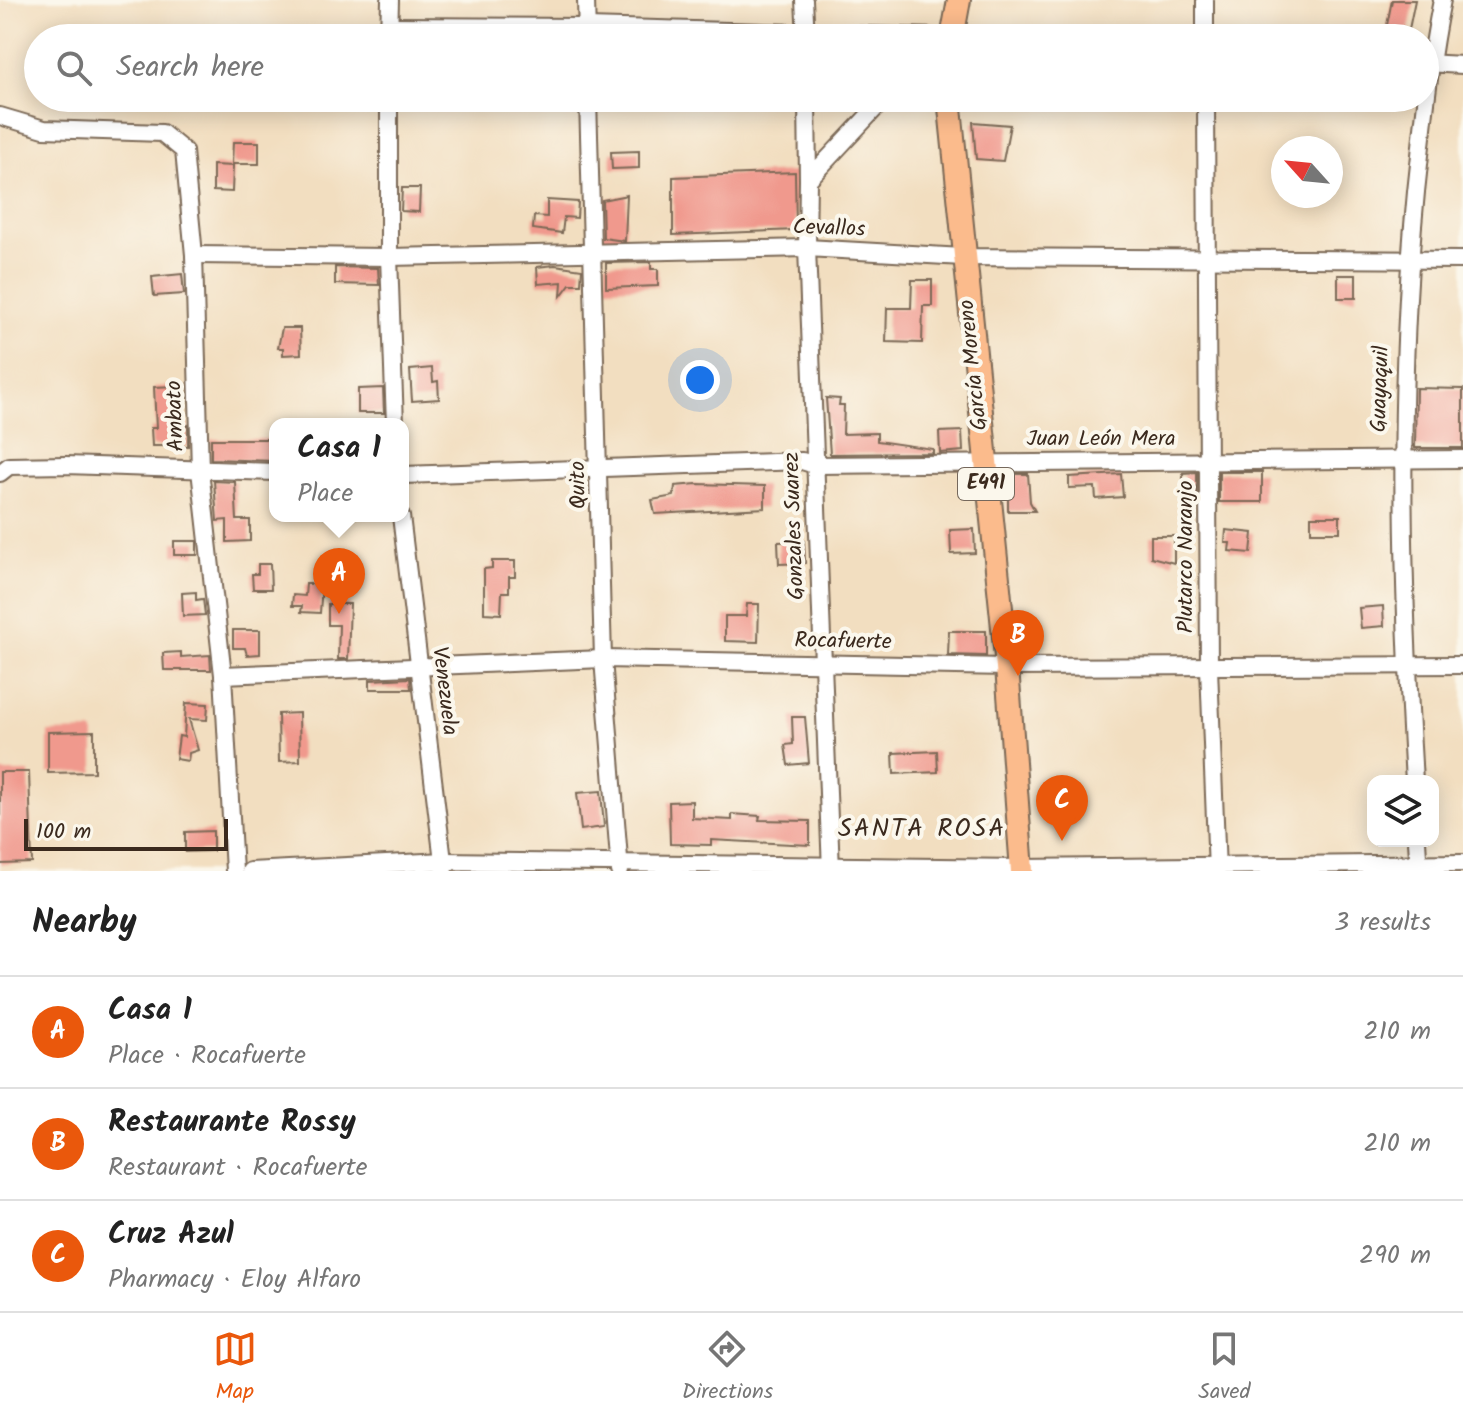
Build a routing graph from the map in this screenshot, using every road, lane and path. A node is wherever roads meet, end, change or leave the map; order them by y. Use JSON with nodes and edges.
{"nodes":[{"id":1,"x":390,"y":0,"type":"edge"},
{"id":2,"x":586,"y":0,"type":"edge"},
{"id":3,"x":804,"y":0,"type":"edge"},
{"id":4,"x":959,"y":0,"type":"edge"},
{"id":5,"x":1205,"y":0,"type":"edge"},
{"id":6,"x":1442,"y":0,"type":"edge"},
{"id":7,"x":389,"y":24,"type":"edge"},
{"id":8,"x":587,"y":24,"type":"edge"},
{"id":9,"x":805,"y":24,"type":"edge"},
{"id":10,"x":957,"y":24,"type":"edge"},
{"id":11,"x":1205,"y":24,"type":"edge"},
{"id":12,"x":1436,"y":24,"type":"edge"},
{"id":13,"x":1439,"y":64,"type":"edge"},
{"id":14,"x":1463,"y":65,"type":"edge"},
{"id":15,"x":389,"y":112,"type":"edge"},
{"id":16,"x":588,"y":112,"type":"edge"},
{"id":17,"x":807,"y":112,"type":"edge"},
{"id":18,"x":872,"y":112,"type":"edge"},
{"id":19,"x":950,"y":112,"type":"edge"},
{"id":20,"x":1206,"y":112,"type":"edge"},
{"id":21,"x":1423,"y":112,"type":"edge"},
{"id":22,"x":0,"y":116,"type":"edge"},
{"id":23,"x":808,"y":180,"type":"junction"},
{"id":24,"x":807,"y":248,"type":"junction"},
{"id":25,"x":194,"y":255,"type":"junction"},
{"id":26,"x":591,"y":255,"type":"junction"},
{"id":27,"x":389,"y":257,"type":"junction"},
{"id":28,"x":963,"y":257,"type":"junction"},
{"id":29,"x":1207,"y":257,"type":"junction"},
{"id":30,"x":1410,"y":259,"type":"junction"},
{"id":31,"x":1463,"y":260,"type":"edge"},
{"id":32,"x":395,"y":418,"type":"edge"},
{"id":33,"x":1463,"y":459,"type":"edge"},
{"id":34,"x":1207,"y":460,"type":"junction"},
{"id":35,"x":1401,"y":460,"type":"junction"},
{"id":36,"x":983,"y":461,"type":"junction"},
{"id":37,"x":815,"y":465,"type":"junction"},
{"id":38,"x":200,"y":470,"type":"junction"},
{"id":39,"x":601,"y":470,"type":"junction"},
{"id":40,"x":269,"y":472,"type":"edge"},
{"id":41,"x":0,"y":473,"type":"edge"},
{"id":42,"x":409,"y":475,"type":"edge"},
{"id":43,"x":402,"y":522,"type":"edge"},
{"id":44,"x":603,"y":659,"type":"junction"},
{"id":45,"x":822,"y":663,"type":"junction"},
{"id":46,"x":419,"y":665,"type":"junction"},
{"id":47,"x":1463,"y":665,"type":"edge"},
{"id":48,"x":1407,"y":666,"type":"junction"},
{"id":49,"x":1007,"y":667,"type":"junction"},
{"id":50,"x":1209,"y":668,"type":"junction"},
{"id":51,"x":223,"y":675,"type":"junction"},
{"id":52,"x":1414,"y":775,"type":"edge"},
{"id":53,"x":1417,"y":847,"type":"edge"},
{"id":54,"x":1463,"y":863,"type":"edge"},
{"id":55,"x":444,"y":866,"type":"edge"},
{"id":56,"x":1216,"y":867,"type":"edge"},
{"id":57,"x":1419,"y":867,"type":"edge"},
{"id":58,"x":620,"y":868,"type":"edge"},
{"id":59,"x":830,"y":868,"type":"edge"},
{"id":60,"x":1022,"y":869,"type":"edge"},
{"id":61,"x":234,"y":871,"type":"edge"},
{"id":62,"x":250,"y":871,"type":"edge"}],
"edges":[{"from":1,"to":7,"type":"street"},
{"from":2,"to":8,"type":"street"},
{"from":3,"to":9,"type":"street"},
{"from":4,"to":10,"type":"highway"},
{"from":5,"to":11,"type":"street"},
{"from":6,"to":12,"type":"street","name":"Guayaquil"},
{"from":13,"to":14,"type":"street"},
{"from":15,"to":27,"type":"street"},
{"from":16,"to":26,"type":"street","name":"Quito"},
{"from":17,"to":23,"type":"street","name":"Gonzales Suarez"},
{"from":18,"to":23,"type":"street"},
{"from":19,"to":28,"type":"highway","name":"García Moreno","number":"E491"},
{"from":20,"to":29,"type":"street","name":"Plutarco Naranjo"},
{"from":21,"to":30,"type":"street","name":"Guayaquil"},
{"from":22,"to":25,"type":"street","name":"Ambato"},
{"from":23,"to":24,"type":"street","name":"Gonzales Suarez"},
{"from":24,"to":26,"type":"street","name":"Cevallos"},
{"from":24,"to":28,"type":"street","name":"Cevallos"},
{"from":24,"to":37,"type":"street","name":"Gonzales Suarez"},
{"from":25,"to":27,"type":"street","name":"Cevallos"},
{"from":25,"to":38,"type":"street","name":"Ambato"},
{"from":26,"to":27,"type":"street","name":"Cevallos"},
{"from":26,"to":39,"type":"street","name":"Quito"},
{"from":27,"to":32,"type":"street"},
{"from":28,"to":29,"type":"street","name":"Cevallos"},
{"from":28,"to":36,"type":"highway","name":"García Moreno","number":"E491"},
{"from":29,"to":30,"type":"street","name":"Cevallos"},
{"from":29,"to":34,"type":"street","name":"Plutarco Naranjo"},
{"from":30,"to":31,"type":"street","name":"Cevallos"},
{"from":30,"to":35,"type":"street","name":"Guayaquil"},
{"from":33,"to":35,"type":"street","name":"Juan León Mera"},
{"from":34,"to":35,"type":"street","name":"Juan León Mera"},
{"from":34,"to":36,"type":"street","name":"Juan León Mera"},
{"from":34,"to":50,"type":"street","name":"Plutarco Naranjo"},
{"from":35,"to":48,"type":"street","name":"Guayaquil"},
{"from":36,"to":37,"type":"street","name":"Juan León Mera"},
{"from":36,"to":49,"type":"highway","name":"García Moreno","number":"E491"},
{"from":37,"to":39,"type":"street","name":"Juan León Mera"},
{"from":37,"to":45,"type":"street","name":"Gonzales Suarez"},
{"from":38,"to":40,"type":"street"},
{"from":38,"to":41,"type":"street"},
{"from":38,"to":51,"type":"street","name":"Ambato"},
{"from":39,"to":42,"type":"street","name":"Juan León Mera"},
{"from":39,"to":44,"type":"street","name":"Quito"},
{"from":43,"to":46,"type":"street","name":"Venezuela"},
{"from":44,"to":45,"type":"street","name":"Rocafuerte"},
{"from":44,"to":46,"type":"street","name":"Rocafuerte"},
{"from":44,"to":58,"type":"street","name":"Quito"},
{"from":45,"to":49,"type":"street","name":"Rocafuerte"},
{"from":45,"to":59,"type":"street","name":"Gonzales Suarez"},
{"from":46,"to":51,"type":"street","name":"Rocafuerte"},
{"from":46,"to":55,"type":"street","name":"Venezuela"},
{"from":47,"to":48,"type":"street","name":"Rocafuerte"},
{"from":48,"to":50,"type":"street","name":"Rocafuerte"},
{"from":48,"to":52,"type":"street","name":"Guayaquil"},
{"from":49,"to":50,"type":"street","name":"Rocafuerte"},
{"from":49,"to":60,"type":"highway","name":"García Moreno","number":"E491"},
{"from":50,"to":56,"type":"street","name":"Plutarco Naranjo"},
{"from":51,"to":61,"type":"street","name":"Ambato"},
{"from":53,"to":57,"type":"street"},
{"from":54,"to":57,"type":"street"},
{"from":55,"to":58,"type":"street"},
{"from":55,"to":62,"type":"street"},
{"from":56,"to":57,"type":"street"},
{"from":56,"to":60,"type":"street"},
{"from":58,"to":59,"type":"street"},
{"from":59,"to":60,"type":"street"}]}
